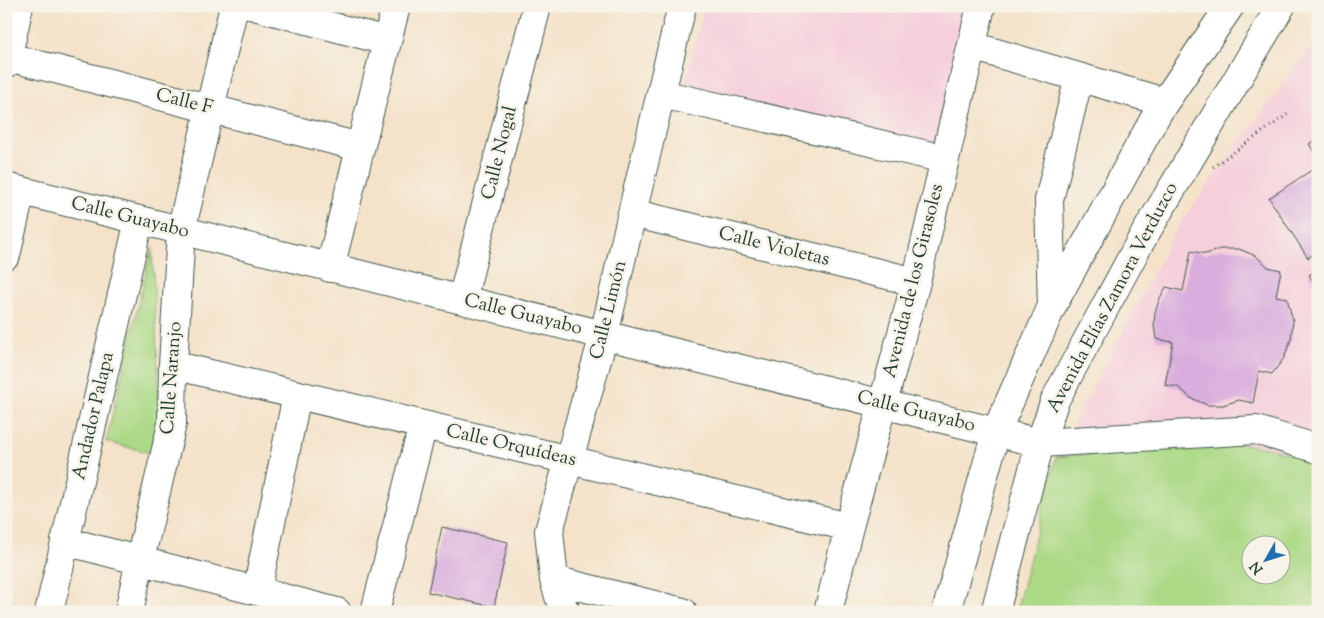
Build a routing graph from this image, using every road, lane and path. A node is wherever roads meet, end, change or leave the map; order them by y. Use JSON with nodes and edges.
{"nodes":[{"id":1,"x":19,"y":6,"type":"edge"},
{"id":2,"x":234,"y":6,"type":"edge"},
{"id":3,"x":254,"y":6,"type":"edge"},
{"id":4,"x":396,"y":6,"type":"edge"},
{"id":5,"x":537,"y":6,"type":"edge"},
{"id":6,"x":682,"y":6,"type":"edge"},
{"id":7,"x":981,"y":6,"type":"edge"},
{"id":8,"x":1230,"y":6,"type":"edge"},
{"id":9,"x":1281,"y":6,"type":"edge"},
{"id":10,"x":387,"y":41,"type":"junction"},
{"id":11,"x":972,"y":46,"type":"junction"},
{"id":12,"x":7,"y":60,"type":"edge"},
{"id":13,"x":1079,"y":77,"type":"junction"},
{"id":14,"x":661,"y":94,"type":"junction"},
{"id":15,"x":1164,"y":102,"type":"junction"},
{"id":16,"x":209,"y":108,"type":"junction"},
{"id":17,"x":1288,"y":114,"type":"dead end"},
{"id":18,"x":360,"y":146,"type":"junction"},
{"id":19,"x":945,"y":159,"type":"junction"},
{"id":20,"x":1207,"y":171,"type":"dead end"},
{"id":21,"x":14,"y":189,"type":"edge"},
{"id":22,"x":632,"y":213,"type":"junction"},
{"id":23,"x":139,"y":220,"type":"junction"},
{"id":24,"x":181,"y":230,"type":"junction"},
{"id":25,"x":6,"y":255,"type":"edge"},
{"id":26,"x":330,"y":268,"type":"junction"},
{"id":27,"x":916,"y":282,"type":"junction"},
{"id":28,"x":462,"y":300,"type":"junction"},
{"id":29,"x":1052,"y":306,"type":"junction"},
{"id":30,"x":604,"y":335,"type":"junction"},
{"id":31,"x":173,"y":365,"type":"junction"},
{"id":32,"x":297,"y":395,"type":"junction"},
{"id":33,"x":882,"y":404,"type":"junction"},
{"id":34,"x":423,"y":425,"type":"junction"},
{"id":35,"x":996,"y":432,"type":"junction"},
{"id":36,"x":1040,"y":443,"type":"junction"},
{"id":37,"x":1318,"y":448,"type":"edge"},
{"id":38,"x":568,"y":460,"type":"junction"},
{"id":39,"x":849,"y":527,"type":"junction"},
{"id":40,"x":65,"y":541,"type":"junction"},
{"id":41,"x":140,"y":560,"type":"junction"},
{"id":42,"x":554,"y":580,"type":"junction"},
{"id":43,"x":257,"y":591,"type":"junction"},
{"id":44,"x":49,"y":612,"type":"edge"},
{"id":45,"x":129,"y":612,"type":"edge"},
{"id":46,"x":337,"y":612,"type":"edge"},
{"id":47,"x":375,"y":612,"type":"edge"},
{"id":48,"x":566,"y":612,"type":"edge"},
{"id":49,"x":683,"y":612,"type":"edge"},
{"id":50,"x":828,"y":612,"type":"edge"},
{"id":51,"x":946,"y":612,"type":"edge"},
{"id":52,"x":995,"y":612,"type":"edge"}],
"edges":[{"from":1,"to":12,"type":"street"},
{"from":2,"to":16,"type":"street","name":"Calle Naranjo"},
{"from":3,"to":10,"type":"street"},
{"from":4,"to":10,"type":"street"},
{"from":5,"to":28,"type":"street","name":"Calle Nogal"},
{"from":6,"to":14,"type":"street","name":"Calle Limón"},
{"from":7,"to":11,"type":"street","name":"Avenida de los Girasoles"},
{"from":8,"to":15,"type":"street"},
{"from":9,"to":36,"type":"street","name":"Avenida Elías Zamora Verduzco"},
{"from":10,"to":18,"type":"street"},
{"from":11,"to":13,"type":"street"},
{"from":11,"to":19,"type":"street","name":"Avenida de los Girasoles"},
{"from":12,"to":16,"type":"street","name":"Calle F"},
{"from":13,"to":15,"type":"street"},
{"from":13,"to":29,"type":"street"},
{"from":14,"to":19,"type":"street"},
{"from":14,"to":22,"type":"street","name":"Calle Limón"},
{"from":15,"to":29,"type":"street"},
{"from":16,"to":18,"type":"street","name":"Calle F"},
{"from":16,"to":24,"type":"street","name":"Calle Naranjo"},
{"from":17,"to":20,"type":"path"},
{"from":18,"to":26,"type":"street"},
{"from":19,"to":27,"type":"street","name":"Avenida de los Girasoles"},
{"from":21,"to":23,"type":"street","name":"Calle Guayabo"},
{"from":21,"to":25,"type":"street"},
{"from":22,"to":27,"type":"street","name":"Calle Violetas"},
{"from":22,"to":30,"type":"street","name":"Calle Limón"},
{"from":23,"to":24,"type":"street","name":"Calle Guayabo"},
{"from":23,"to":40,"type":"street","name":"Andador Palapa"},
{"from":24,"to":26,"type":"street","name":"Calle Guayabo"},
{"from":24,"to":31,"type":"street","name":"Calle Naranjo"},
{"from":26,"to":28,"type":"street","name":"Calle Guayabo"},
{"from":27,"to":33,"type":"street","name":"Avenida de los Girasoles"},
{"from":28,"to":30,"type":"street","name":"Calle Guayabo"},
{"from":29,"to":35,"type":"street"},
{"from":30,"to":33,"type":"street","name":"Calle Guayabo"},
{"from":30,"to":38,"type":"street","name":"Calle Limón"},
{"from":31,"to":32,"type":"street","name":"Calle Orquídeas"},
{"from":31,"to":41,"type":"street","name":"Calle Naranjo"},
{"from":32,"to":34,"type":"street","name":"Calle Orquídeas"},
{"from":32,"to":43,"type":"street"},
{"from":33,"to":35,"type":"street","name":"Calle Guayabo"},
{"from":33,"to":39,"type":"street","name":"Avenida de los Girasoles"},
{"from":34,"to":38,"type":"street","name":"Calle Orquídeas"},
{"from":34,"to":47,"type":"street"},
{"from":35,"to":36,"type":"street","name":"Calle Guayabo"},
{"from":35,"to":51,"type":"street"},
{"from":36,"to":37,"type":"street","name":"Calle Guayabo"},
{"from":36,"to":52,"type":"street","name":"Avenida Elías Zamora Verduzco"},
{"from":38,"to":39,"type":"street","name":"Calle Orquídeas"},
{"from":38,"to":42,"type":"street","name":"Calle Limón"},
{"from":39,"to":50,"type":"street","name":"Avenida de los Girasoles"},
{"from":40,"to":41,"type":"street"},
{"from":40,"to":44,"type":"street","name":"Andador Palapa"},
{"from":41,"to":43,"type":"street"},
{"from":41,"to":45,"type":"street","name":"Calle Naranjo"},
{"from":42,"to":48,"type":"street","name":"Calle Limón"},
{"from":42,"to":49,"type":"street"},
{"from":43,"to":46,"type":"street"}]}
